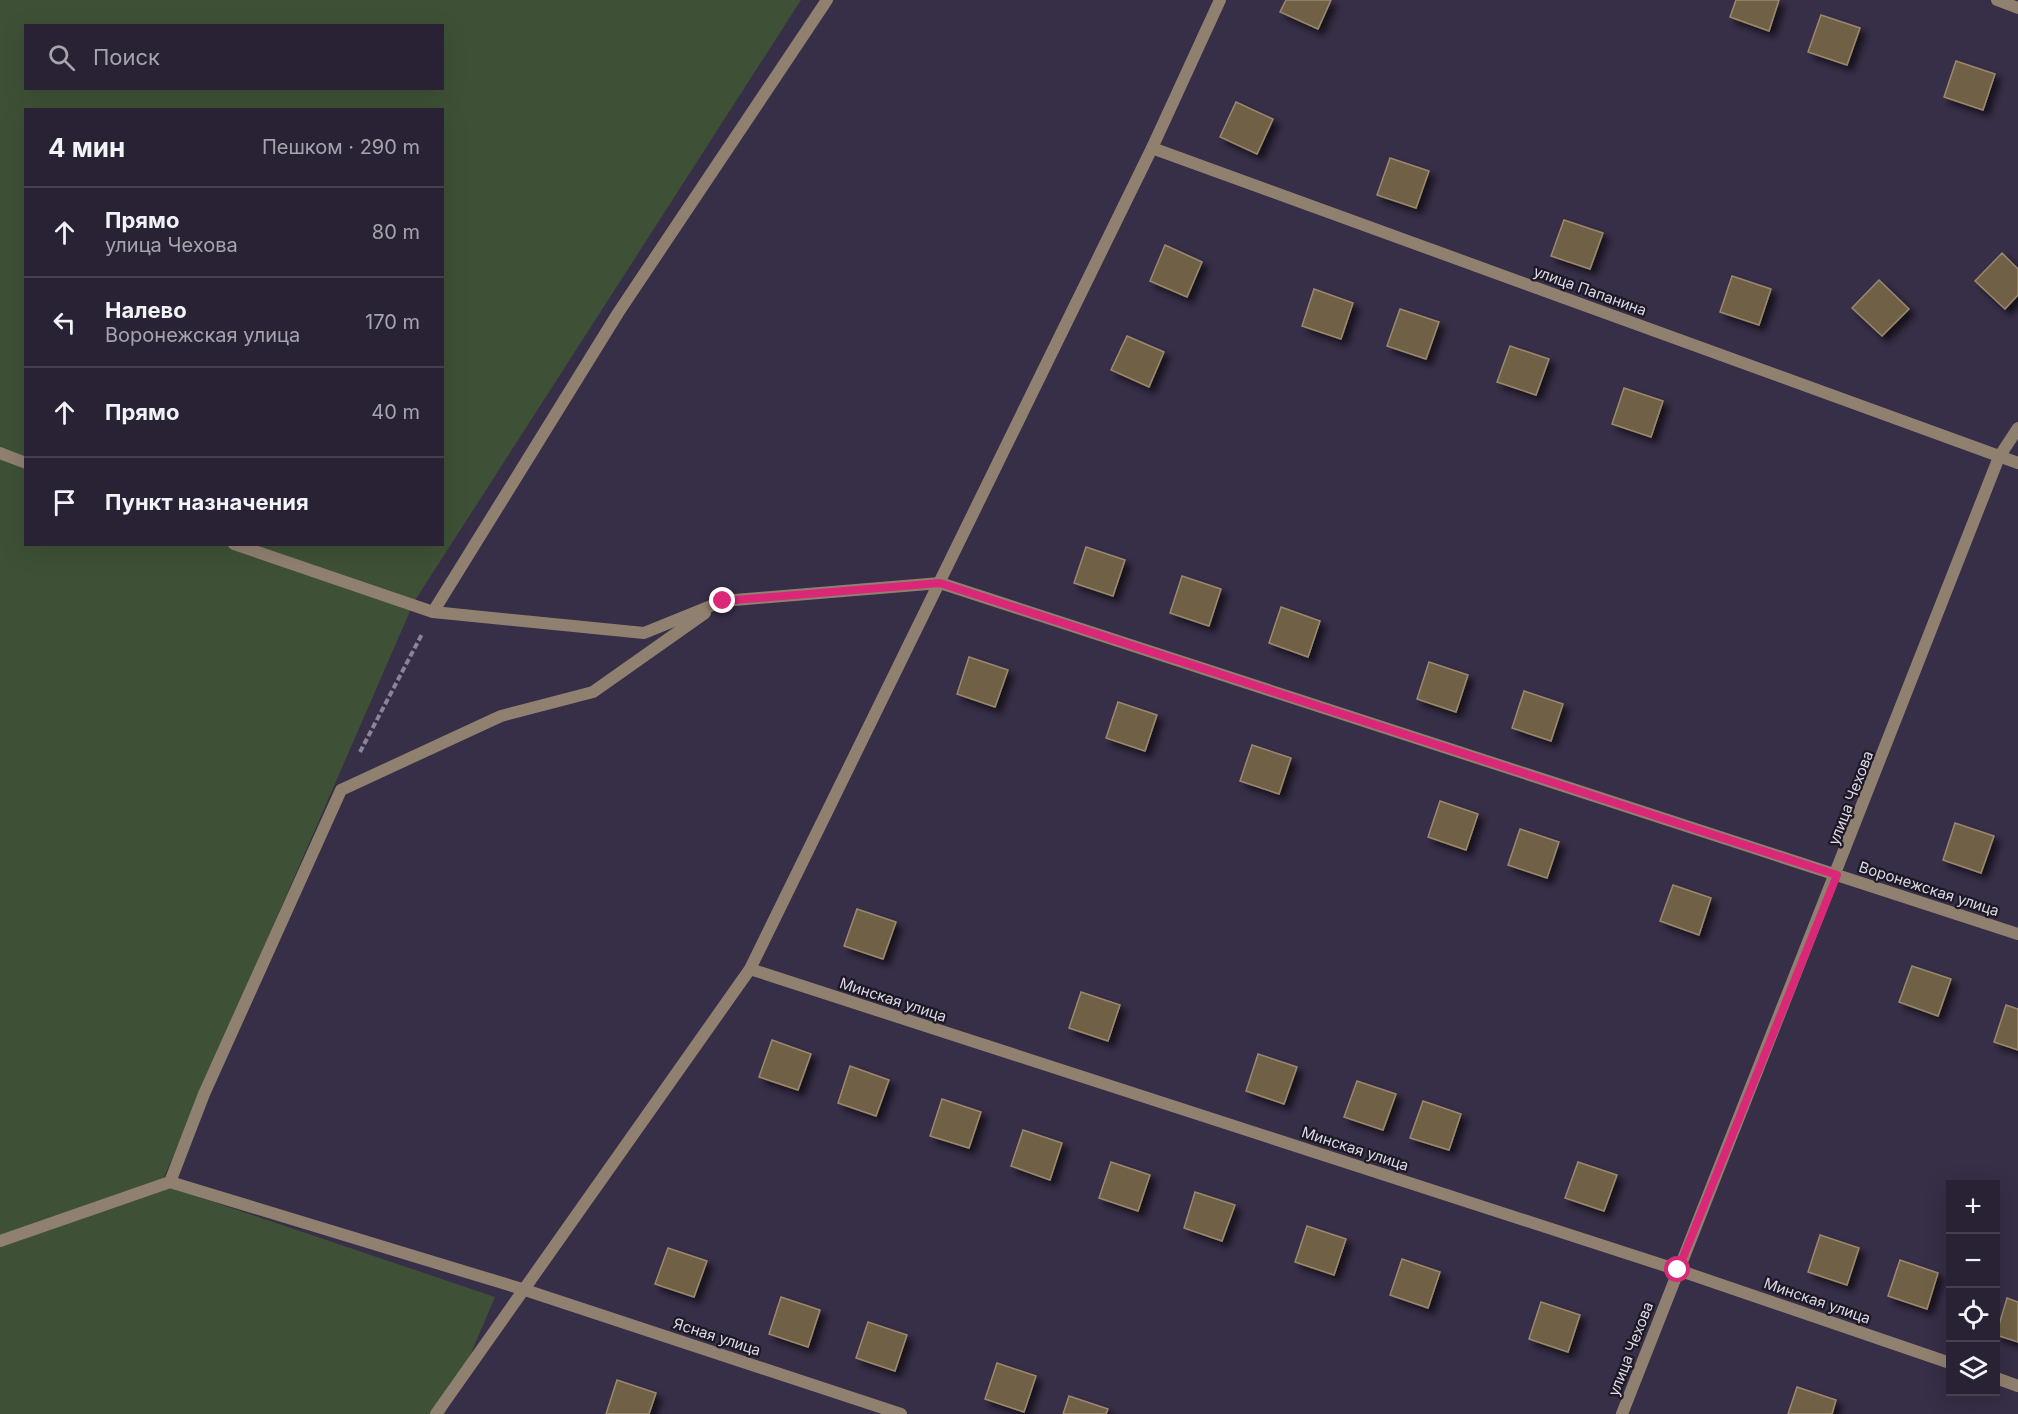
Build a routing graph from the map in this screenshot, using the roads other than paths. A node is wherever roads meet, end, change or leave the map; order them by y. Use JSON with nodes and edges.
{"nodes":[{"id":1,"x":826,"y":0,"type":"edge"},
{"id":2,"x":1220,"y":0,"type":"edge"},
{"id":3,"x":1997,"y":0,"type":"edge"},
{"id":4,"x":2018,"y":8,"type":"edge"},
{"id":5,"x":1152,"y":148,"type":"junction"},
{"id":6,"x":2018,"y":428,"type":"edge"},
{"id":7,"x":0,"y":453,"type":"edge"},
{"id":8,"x":2000,"y":457,"type":"junction"},
{"id":9,"x":24,"y":462,"type":"edge"},
{"id":10,"x":2018,"y":463,"type":"edge"},
{"id":11,"x":240,"y":546,"type":"edge"},
{"id":12,"x":940,"y":583,"type":"junction"},
{"id":13,"x":723,"y":601,"type":"junction"},
{"id":14,"x":434,"y":612,"type":"junction"},
{"id":15,"x":1837,"y":875,"type":"junction"},
{"id":16,"x":2018,"y":934,"type":"edge"},
{"id":17,"x":750,"y":969,"type":"junction"},
{"id":18,"x":170,"y":1182,"type":"junction"},
{"id":19,"x":0,"y":1241,"type":"edge"},
{"id":20,"x":1678,"y":1270,"type":"junction"},
{"id":21,"x":522,"y":1289,"type":"junction"},
{"id":22,"x":1946,"y":1362,"type":"edge"},
{"id":23,"x":2000,"y":1380,"type":"edge"},
{"id":24,"x":2018,"y":1386,"type":"edge"},
{"id":25,"x":436,"y":1414,"type":"edge"},
{"id":26,"x":901,"y":1414,"type":"edge"},
{"id":27,"x":1622,"y":1414,"type":"edge"}],
"edges":[{"from":1,"to":14,"type":"street"},
{"from":2,"to":5,"type":"street"},
{"from":3,"to":4,"type":"street"},
{"from":5,"to":8,"type":"street","name":"улица Папанина"},
{"from":5,"to":12,"type":"street"},
{"from":6,"to":8,"type":"street","name":"улица Чехова"},
{"from":7,"to":9,"type":"street"},
{"from":8,"to":10,"type":"street","name":"улица Папанина"},
{"from":8,"to":15,"type":"street","name":"улица Чехова"},
{"from":11,"to":14,"type":"street"},
{"from":12,"to":13,"type":"street"},
{"from":12,"to":15,"type":"street","name":"Воронежская улица"},
{"from":12,"to":17,"type":"street"},
{"from":13,"to":14,"type":"street"},
{"from":13,"to":18,"type":"street"},
{"from":15,"to":16,"type":"street","name":"Воронежская улица"},
{"from":15,"to":20,"type":"street","name":"улица Чехова"},
{"from":17,"to":20,"type":"street","name":"Минская улица"},
{"from":17,"to":21,"type":"street"},
{"from":18,"to":19,"type":"street"},
{"from":18,"to":21,"type":"street","name":"Ясная улица"},
{"from":20,"to":22,"type":"street","name":"Минская улица"},
{"from":20,"to":27,"type":"street","name":"улица Чехова"},
{"from":21,"to":25,"type":"street"},
{"from":21,"to":26,"type":"street","name":"Ясная улица"},
{"from":23,"to":24,"type":"street"}]}
